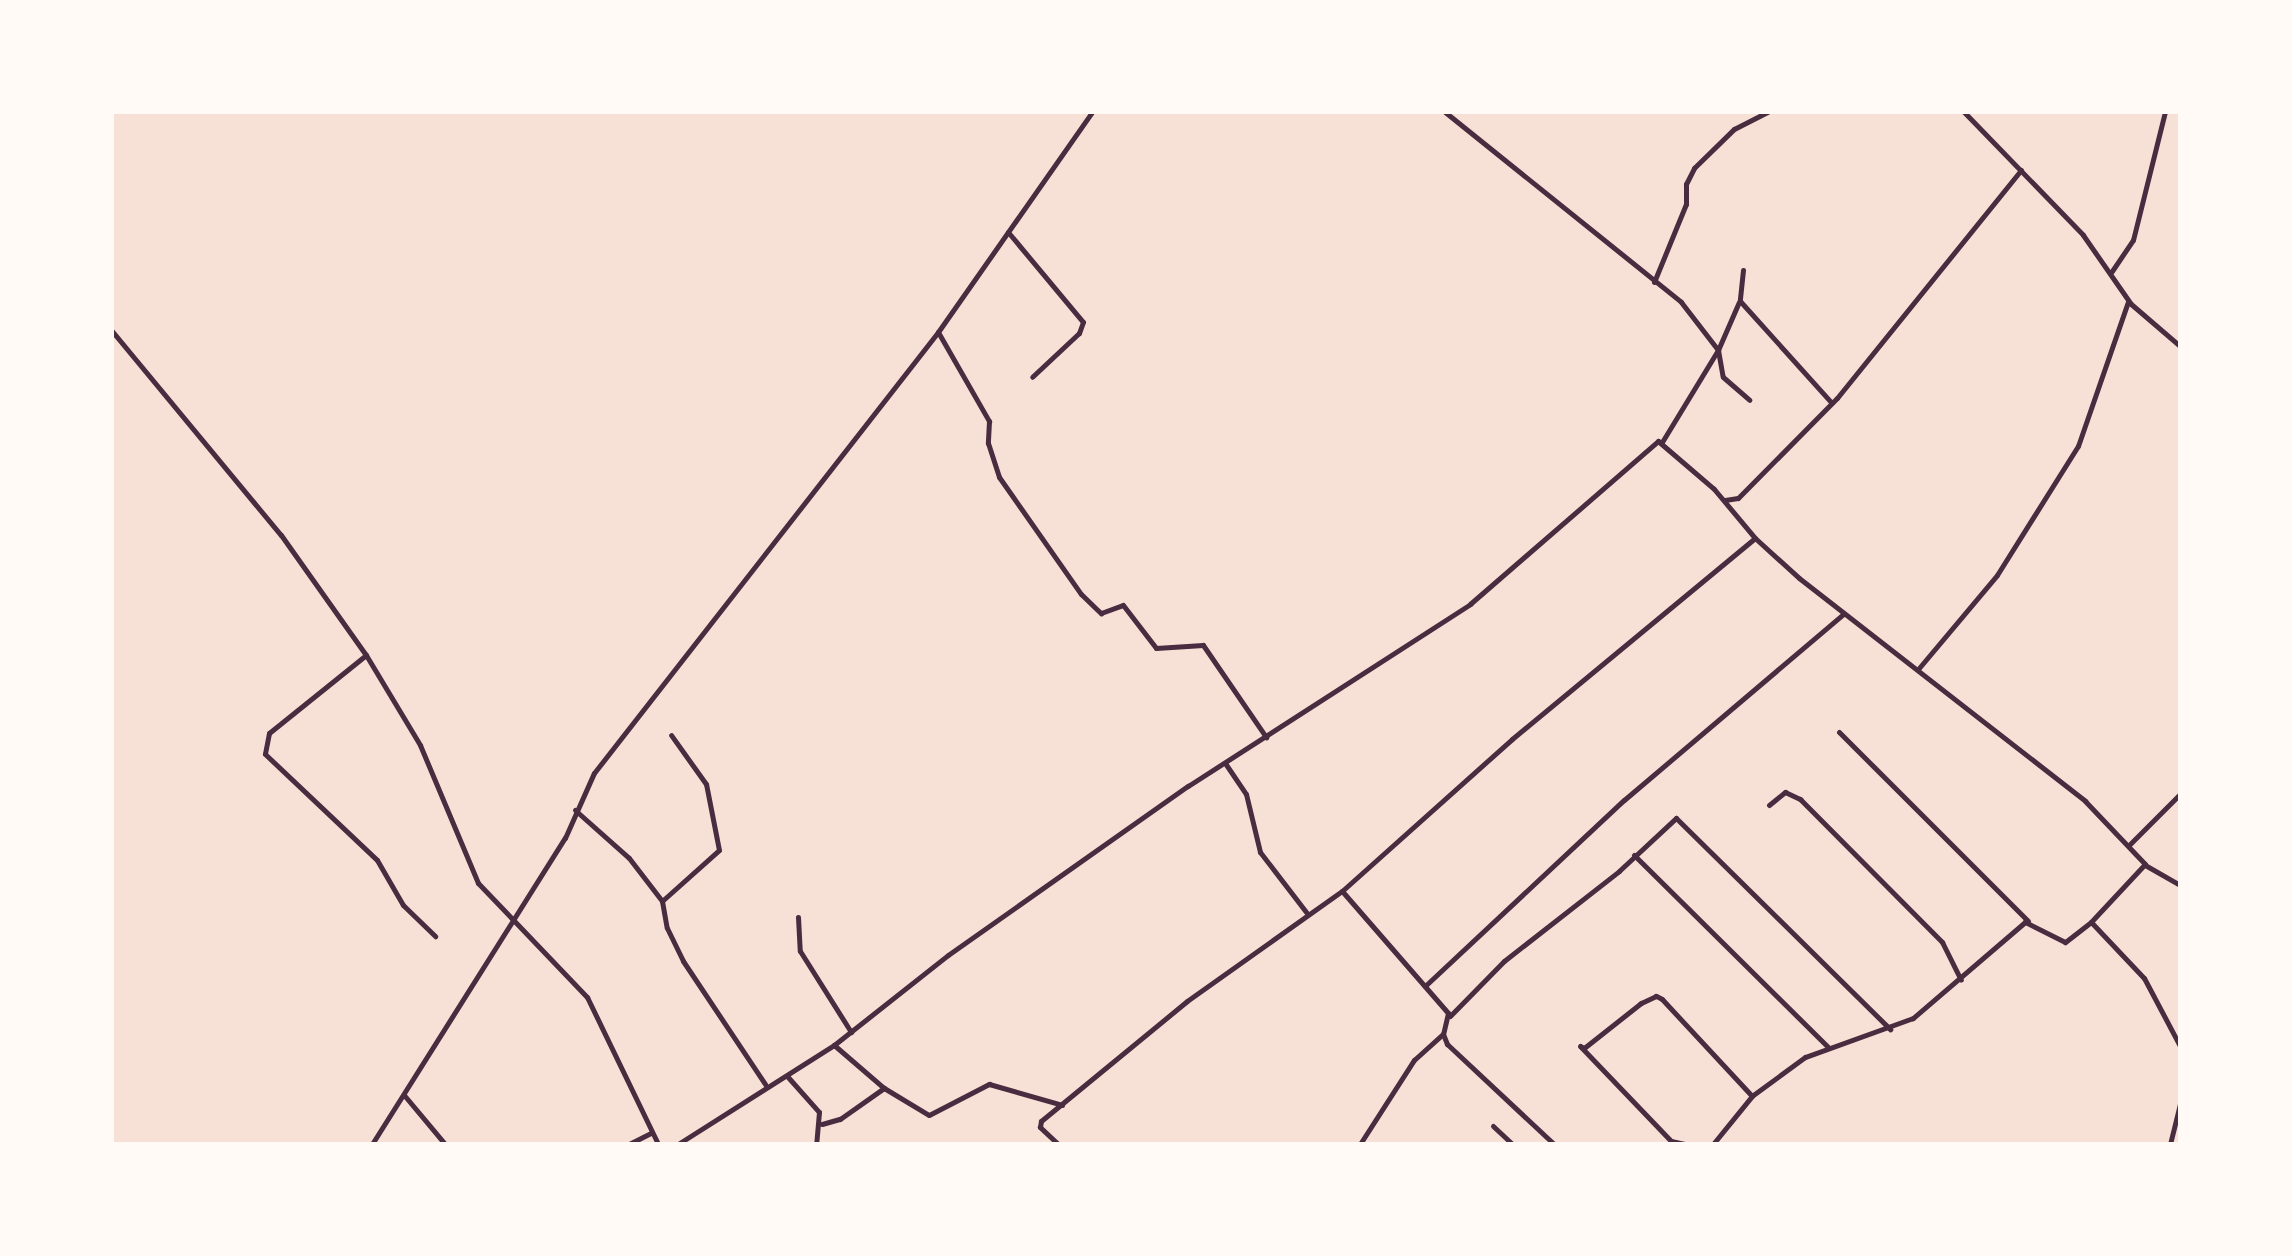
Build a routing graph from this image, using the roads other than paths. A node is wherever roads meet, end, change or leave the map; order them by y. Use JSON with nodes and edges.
{"nodes":[{"id":1,"x":1092,"y":112,"type":"edge"},
{"id":2,"x":1445,"y":112,"type":"edge"},
{"id":3,"x":1768,"y":112,"type":"edge"},
{"id":4,"x":1964,"y":112,"type":"edge"},
{"id":5,"x":2165,"y":112,"type":"edge"},
{"id":6,"x":2021,"y":170,"type":"junction"},
{"id":7,"x":1008,"y":232,"type":"junction"},
{"id":8,"x":1743,"y":270,"type":"dead end"},
{"id":9,"x":2112,"y":271,"type":"junction"},
{"id":10,"x":1654,"y":282,"type":"junction"},
{"id":11,"x":1740,"y":301,"type":"junction"},
{"id":12,"x":2128,"y":302,"type":"junction"},
{"id":13,"x":112,"y":331,"type":"edge"},
{"id":14,"x":938,"y":332,"type":"junction"},
{"id":15,"x":2180,"y":346,"type":"edge"},
{"id":16,"x":1718,"y":350,"type":"junction"},
{"id":17,"x":1032,"y":377,"type":"dead end"},
{"id":18,"x":1749,"y":400,"type":"dead end"},
{"id":19,"x":1832,"y":403,"type":"junction"},
{"id":20,"x":1662,"y":442,"type":"junction"},
{"id":21,"x":1724,"y":500,"type":"junction"},
{"id":22,"x":1755,"y":538,"type":"junction"},
{"id":23,"x":1843,"y":614,"type":"junction"},
{"id":24,"x":366,"y":655,"type":"junction"},
{"id":25,"x":1919,"y":668,"type":"junction"},
{"id":26,"x":1839,"y":732,"type":"dead end"},
{"id":27,"x":671,"y":735,"type":"dead end"},
{"id":28,"x":1266,"y":737,"type":"junction"},
{"id":29,"x":1225,"y":763,"type":"junction"},
{"id":30,"x":2180,"y":794,"type":"edge"},
{"id":31,"x":1769,"y":805,"type":"dead end"},
{"id":32,"x":575,"y":810,"type":"junction"},
{"id":33,"x":2130,"y":844,"type":"junction"},
{"id":34,"x":1634,"y":855,"type":"junction"},
{"id":35,"x":2145,"y":865,"type":"junction"},
{"id":36,"x":2180,"y":885,"type":"edge"},
{"id":37,"x":1342,"y":891,"type":"junction"},
{"id":38,"x":662,"y":901,"type":"junction"},
{"id":39,"x":1306,"y":912,"type":"junction"},
{"id":40,"x":798,"y":917,"type":"dead end"},
{"id":41,"x":2028,"y":922,"type":"junction"},
{"id":42,"x":2091,"y":922,"type":"junction"},
{"id":43,"x":513,"y":924,"type":"junction"},
{"id":44,"x":435,"y":936,"type":"dead end"},
{"id":45,"x":1961,"y":980,"type":"junction"},
{"id":46,"x":1425,"y":986,"type":"junction"},
{"id":47,"x":1450,"y":1016,"type":"junction"},
{"id":48,"x":1891,"y":1029,"type":"junction"},
{"id":49,"x":851,"y":1032,"type":"junction"},
{"id":50,"x":1443,"y":1034,"type":"junction"},
{"id":51,"x":834,"y":1045,"type":"junction"},
{"id":52,"x":2180,"y":1046,"type":"edge"},
{"id":53,"x":1829,"y":1048,"type":"junction"},
{"id":54,"x":787,"y":1076,"type":"junction"},
{"id":55,"x":765,"y":1085,"type":"junction"},
{"id":56,"x":884,"y":1088,"type":"junction"},
{"id":57,"x":404,"y":1095,"type":"junction"},
{"id":58,"x":1752,"y":1096,"type":"junction"},
{"id":59,"x":2180,"y":1104,"type":"edge"},
{"id":60,"x":1063,"y":1105,"type":"junction"},
{"id":61,"x":822,"y":1124,"type":"junction"},
{"id":62,"x":1493,"y":1126,"type":"dead end"},
{"id":63,"x":651,"y":1133,"type":"junction"},
{"id":64,"x":1672,"y":1142,"type":"edge"},
{"id":65,"x":372,"y":1144,"type":"edge"},
{"id":66,"x":445,"y":1144,"type":"edge"},
{"id":67,"x":629,"y":1144,"type":"edge"},
{"id":68,"x":658,"y":1144,"type":"edge"},
{"id":69,"x":678,"y":1144,"type":"edge"},
{"id":70,"x":816,"y":1144,"type":"edge"},
{"id":71,"x":1058,"y":1144,"type":"edge"},
{"id":72,"x":1360,"y":1144,"type":"edge"},
{"id":73,"x":1512,"y":1144,"type":"edge"},
{"id":74,"x":1554,"y":1144,"type":"edge"},
{"id":75,"x":1685,"y":1144,"type":"edge"},
{"id":76,"x":1713,"y":1144,"type":"edge"},
{"id":77,"x":2170,"y":1144,"type":"edge"}],
"edges":[{"from":1,"to":7,"type":"street"},
{"from":2,"to":10,"type":"street"},
{"from":3,"to":10,"type":"street"},
{"from":4,"to":6,"type":"street"},
{"from":5,"to":9,"type":"street"},
{"from":6,"to":9,"type":"street"},
{"from":6,"to":19,"type":"street"},
{"from":7,"to":14,"type":"street"},
{"from":7,"to":17,"type":"street"},
{"from":8,"to":11,"type":"street"},
{"from":9,"to":12,"type":"street"},
{"from":10,"to":16,"type":"street"},
{"from":11,"to":16,"type":"street"},
{"from":11,"to":19,"type":"street"},
{"from":12,"to":15,"type":"street"},
{"from":12,"to":25,"type":"street"},
{"from":13,"to":24,"type":"street"},
{"from":14,"to":28,"type":"street"},
{"from":14,"to":32,"type":"street"},
{"from":16,"to":18,"type":"street"},
{"from":16,"to":20,"type":"street"},
{"from":19,"to":21,"type":"street"},
{"from":20,"to":21,"type":"street"},
{"from":20,"to":28,"type":"street"},
{"from":21,"to":22,"type":"street"},
{"from":22,"to":23,"type":"street"},
{"from":22,"to":37,"type":"street"},
{"from":23,"to":25,"type":"street"},
{"from":23,"to":46,"type":"street"},
{"from":24,"to":43,"type":"street"},
{"from":24,"to":44,"type":"street"},
{"from":25,"to":33,"type":"street"},
{"from":26,"to":41,"type":"street"},
{"from":27,"to":38,"type":"street"},
{"from":28,"to":29,"type":"street"},
{"from":29,"to":39,"type":"street"},
{"from":29,"to":49,"type":"street"},
{"from":30,"to":33,"type":"street"},
{"from":31,"to":45,"type":"street"},
{"from":32,"to":38,"type":"street"},
{"from":32,"to":43,"type":"street"},
{"from":33,"to":35,"type":"street"},
{"from":34,"to":47,"type":"street"},
{"from":34,"to":48,"type":"street"},
{"from":34,"to":53,"type":"street"},
{"from":35,"to":36,"type":"street"},
{"from":35,"to":42,"type":"street"},
{"from":37,"to":39,"type":"street"},
{"from":37,"to":46,"type":"street"},
{"from":38,"to":55,"type":"street"},
{"from":39,"to":60,"type":"street"},
{"from":40,"to":49,"type":"street"},
{"from":41,"to":42,"type":"street"},
{"from":41,"to":45,"type":"street"},
{"from":42,"to":52,"type":"street"},
{"from":43,"to":57,"type":"street"},
{"from":43,"to":63,"type":"street"},
{"from":45,"to":48,"type":"street"},
{"from":46,"to":47,"type":"street"},
{"from":47,"to":50,"type":"street"},
{"from":48,"to":53,"type":"street"},
{"from":49,"to":51,"type":"street"},
{"from":50,"to":72,"type":"street"},
{"from":50,"to":74,"type":"street"},
{"from":51,"to":54,"type":"street"},
{"from":51,"to":56,"type":"street"},
{"from":53,"to":58,"type":"street"},
{"from":54,"to":55,"type":"street"},
{"from":54,"to":61,"type":"street"},
{"from":55,"to":69,"type":"street"},
{"from":56,"to":60,"type":"street"},
{"from":56,"to":61,"type":"street"},
{"from":57,"to":65,"type":"street"},
{"from":57,"to":66,"type":"street"},
{"from":58,"to":64,"type":"street"},
{"from":58,"to":76,"type":"street"},
{"from":59,"to":77,"type":"street"},
{"from":60,"to":71,"type":"street"},
{"from":61,"to":70,"type":"street"},
{"from":62,"to":73,"type":"street"},
{"from":63,"to":67,"type":"street"},
{"from":63,"to":68,"type":"street"},
{"from":64,"to":75,"type":"street"}]}
